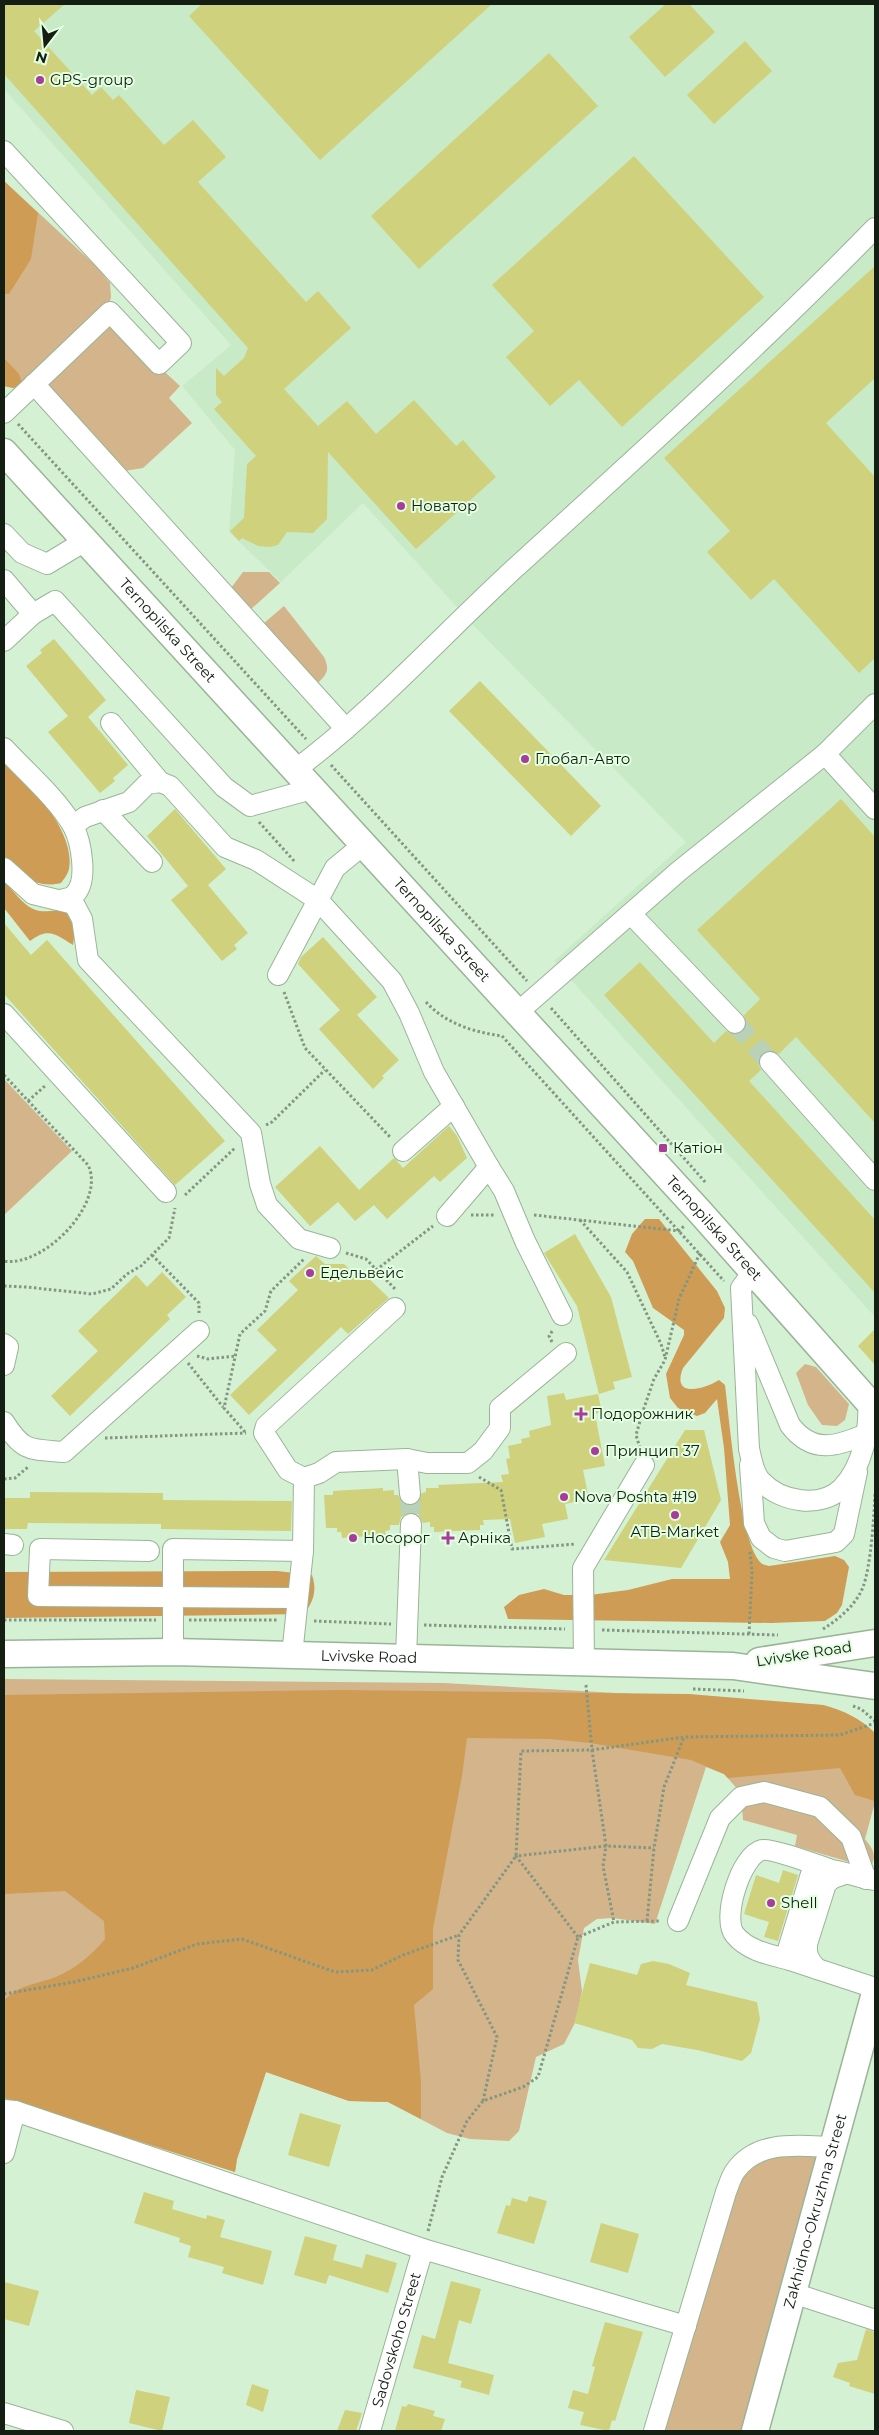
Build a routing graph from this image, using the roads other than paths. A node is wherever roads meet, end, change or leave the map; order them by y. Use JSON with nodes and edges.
{"nodes":[{"id":1,"x":4,"y":150,"type":"edge"},
{"id":2,"x":875,"y":228,"type":"edge"},
{"id":3,"x":132,"y":292,"type":"junction"},
{"id":4,"x":110,"y":312,"type":"junction"},
{"id":5,"x":34,"y":384,"type":"junction"},
{"id":6,"x":5,"y":412,"type":"edge"},
{"id":7,"x":4,"y":452,"type":"edge"},
{"id":8,"x":4,"y":534,"type":"edge"},
{"id":9,"x":84,"y":541,"type":"junction"},
{"id":10,"x":4,"y":580,"type":"edge"},
{"id":11,"x":33,"y":614,"type":"junction"},
{"id":12,"x":4,"y":641,"type":"edge"},
{"id":13,"x":875,"y":704,"type":"edge"},
{"id":14,"x":111,"y":724,"type":"dead end"},
{"id":15,"x":346,"y":729,"type":"junction"},
{"id":16,"x":4,"y":748,"type":"edge"},
{"id":17,"x":825,"y":754,"type":"junction"},
{"id":18,"x":295,"y":770,"type":"junction"},
{"id":19,"x":160,"y":782,"type":"junction"},
{"id":20,"x":312,"y":789,"type":"junction"},
{"id":21,"x":875,"y":809,"type":"edge"},
{"id":22,"x":103,"y":810,"type":"junction"},
{"id":23,"x":73,"y":826,"type":"junction"},
{"id":24,"x":363,"y":845,"type":"junction"},
{"id":25,"x":152,"y":862,"type":"dead end"},
{"id":26,"x":4,"y":868,"type":"edge"},
{"id":27,"x":60,"y":900,"type":"junction"},
{"id":28,"x":318,"y":900,"type":"junction"},
{"id":29,"x":631,"y":914,"type":"junction"},
{"id":30,"x":278,"y":975,"type":"road end"},
{"id":31,"x":517,"y":1013,"type":"junction"},
{"id":32,"x":4,"y":1014,"type":"edge"},
{"id":33,"x":736,"y":1023,"type":"tunnel mouth"},
{"id":34,"x":770,"y":1062,"type":"tunnel mouth"},
{"id":35,"x":454,"y":1106,"type":"junction"},
{"id":36,"x":403,"y":1151,"type":"road end"},
{"id":37,"x":489,"y":1167,"type":"junction"},
{"id":38,"x":875,"y":1180,"type":"edge"},
{"id":39,"x":171,"y":1198,"type":"road end"},
{"id":40,"x":447,"y":1216,"type":"road end"},
{"id":41,"x":324,"y":1246,"type":"road end"},
{"id":42,"x":753,"y":1272,"type":"junction"},
{"id":43,"x":396,"y":1308,"type":"road end"},
{"id":44,"x":743,"y":1313,"type":"junction"},
{"id":45,"x":562,"y":1315,"type":"dead end"},
{"id":46,"x":199,"y":1331,"type":"road end"},
{"id":47,"x":4,"y":1344,"type":"edge"},
{"id":48,"x":566,"y":1353,"type":"dead end"},
{"id":49,"x":4,"y":1365,"type":"edge"},
{"id":50,"x":872,"y":1405,"type":"edge"},
{"id":51,"x":4,"y":1422,"type":"edge"},
{"id":52,"x":866,"y":1434,"type":"junction"},
{"id":53,"x":750,"y":1449,"type":"junction"},
{"id":54,"x":860,"y":1458,"type":"junction"},
{"id":55,"x":407,"y":1459,"type":"junction"},
{"id":56,"x":644,"y":1465,"type":"road end"},
{"id":57,"x":304,"y":1478,"type":"junction"},
{"id":58,"x":410,"y":1494,"type":"tunnel mouth"},
{"id":59,"x":411,"y":1524,"type":"tunnel mouth"},
{"id":60,"x":149,"y":1551,"type":"dead end"},
{"id":61,"x":303,"y":1551,"type":"junction"},
{"id":62,"x":173,"y":1598,"type":"junction"},
{"id":63,"x":297,"y":1598,"type":"junction"},
{"id":64,"x":875,"y":1643,"type":"edge"},
{"id":65,"x":173,"y":1652,"type":"junction"},
{"id":66,"x":4,"y":1654,"type":"edge"},
{"id":67,"x":292,"y":1655,"type":"junction"},
{"id":68,"x":406,"y":1657,"type":"junction"},
{"id":69,"x":733,"y":1666,"type":"junction"},
{"id":70,"x":585,"y":1674,"type":"junction"},
{"id":71,"x":875,"y":1686,"type":"edge"},
{"id":72,"x":837,"y":1872,"type":"junction"},
{"id":73,"x":870,"y":1880,"type":"edge"},
{"id":74,"x":678,"y":1921,"type":"road end"},
{"id":75,"x":790,"y":1960,"type":"junction"},
{"id":76,"x":817,"y":1969,"type":"junction"},
{"id":77,"x":875,"y":1988,"type":"edge"},
{"id":78,"x":875,"y":1993,"type":"edge"},
{"id":79,"x":869,"y":2037,"type":"edge"},
{"id":80,"x":10,"y":2110,"type":"edge"},
{"id":81,"x":833,"y":2147,"type":"junction"},
{"id":82,"x":4,"y":2153,"type":"edge"},
{"id":83,"x":423,"y":2249,"type":"junction"},
{"id":84,"x":793,"y":2293,"type":"junction"},
{"id":85,"x":875,"y":2320,"type":"edge"},
{"id":86,"x":686,"y":2326,"type":"junction"},
{"id":87,"x":4,"y":2413,"type":"edge"},
{"id":88,"x":63,"y":2431,"type":"edge"},
{"id":89,"x":370,"y":2431,"type":"edge"},
{"id":90,"x":654,"y":2431,"type":"edge"},
{"id":91,"x":756,"y":2431,"type":"edge"}],
"edges":[{"from":1,"to":3,"type":"street"},
{"from":2,"to":15,"type":"street"},
{"from":3,"to":4,"type":"street"},
{"from":3,"to":4,"type":"street"},
{"from":4,"to":5,"type":"street"},
{"from":5,"to":6,"type":"street"},
{"from":5,"to":15,"type":"street"},
{"from":7,"to":9,"type":"main road","name":"Ternopilska Street"},
{"from":8,"to":9,"type":"street"},
{"from":9,"to":18,"type":"main road","name":"Ternopilska Street"},
{"from":10,"to":11,"type":"street"},
{"from":11,"to":12,"type":"street"},
{"from":11,"to":20,"type":"street"},
{"from":13,"to":17,"type":"street"},
{"from":14,"to":19,"type":"street"},
{"from":15,"to":18,"type":"street"},
{"from":16,"to":23,"type":"street"},
{"from":17,"to":21,"type":"street"},
{"from":17,"to":29,"type":"street"},
{"from":18,"to":20,"type":"main road","name":"Ternopilska Street"},
{"from":19,"to":22,"type":"street"},
{"from":19,"to":28,"type":"street"},
{"from":20,"to":24,"type":"main road","name":"Ternopilska Street"},
{"from":22,"to":23,"type":"street"},
{"from":22,"to":25,"type":"street"},
{"from":23,"to":27,"type":"street"},
{"from":24,"to":28,"type":"street"},
{"from":24,"to":31,"type":"main road","name":"Ternopilska Street"},
{"from":26,"to":27,"type":"street"},
{"from":27,"to":41,"type":"street"},
{"from":28,"to":30,"type":"street"},
{"from":28,"to":35,"type":"street"},
{"from":29,"to":31,"type":"street"},
{"from":29,"to":33,"type":"street"},
{"from":31,"to":42,"type":"main road","name":"Ternopilska Street"},
{"from":32,"to":39,"type":"street"},
{"from":34,"to":38,"type":"street"},
{"from":35,"to":36,"type":"street"},
{"from":35,"to":37,"type":"street"},
{"from":37,"to":40,"type":"street"},
{"from":37,"to":45,"type":"street"},
{"from":42,"to":44,"type":"street"},
{"from":42,"to":50,"type":"main road","name":"Ternopilska Street"},
{"from":43,"to":57,"type":"street"},
{"from":44,"to":52,"type":"street"},
{"from":44,"to":53,"type":"street"},
{"from":46,"to":51,"type":"street"},
{"from":47,"to":49,"type":"street"},
{"from":48,"to":55,"type":"street"},
{"from":50,"to":52,"type":"street"},
{"from":52,"to":54,"type":"street"},
{"from":53,"to":54,"type":"street"},
{"from":53,"to":54,"type":"street"},
{"from":55,"to":57,"type":"street"},
{"from":55,"to":58,"type":"street"},
{"from":56,"to":70,"type":"street"},
{"from":57,"to":61,"type":"street"},
{"from":59,"to":68,"type":"street"},
{"from":60,"to":62,"type":"street"},
{"from":61,"to":62,"type":"street"},
{"from":61,"to":63,"type":"street"},
{"from":62,"to":63,"type":"street"},
{"from":62,"to":65,"type":"street"},
{"from":63,"to":67,"type":"street"},
{"from":64,"to":69,"type":"main road","name":"Lvivske Road"},
{"from":65,"to":66,"type":"main road","name":"Lvivske Road"},
{"from":65,"to":67,"type":"main road","name":"Lvivske Road"},
{"from":67,"to":68,"type":"main road","name":"Lvivske Road"},
{"from":68,"to":70,"type":"main road","name":"Lvivske Road"},
{"from":69,"to":70,"type":"main road","name":"Lvivske Road"},
{"from":69,"to":71,"type":"main road","name":"Lvivske Road"},
{"from":72,"to":73,"type":"street"},
{"from":72,"to":75,"type":"street"},
{"from":72,"to":75,"type":"street"},
{"from":72,"to":76,"type":"street"},
{"from":73,"to":74,"type":"street"},
{"from":75,"to":76,"type":"street"},
{"from":76,"to":77,"type":"street"},
{"from":78,"to":79,"type":"main road","name":"Zakhidno-Okruzhna Street"},
{"from":79,"to":81,"type":"main road","name":"Zakhidno-Okruzhna Street"},
{"from":80,"to":82,"type":"street"},
{"from":80,"to":83,"type":"street"},
{"from":81,"to":84,"type":"main road","name":"Zakhidno-Okruzhna Street"},
{"from":81,"to":86,"type":"street"},
{"from":83,"to":86,"type":"street"},
{"from":83,"to":89,"type":"street","name":"Sadovskoho Street"},
{"from":84,"to":85,"type":"street"},
{"from":84,"to":91,"type":"main road","name":"Zakhidno-Okruzhna Street"},
{"from":86,"to":90,"type":"street"},
{"from":87,"to":88,"type":"street"}]}
